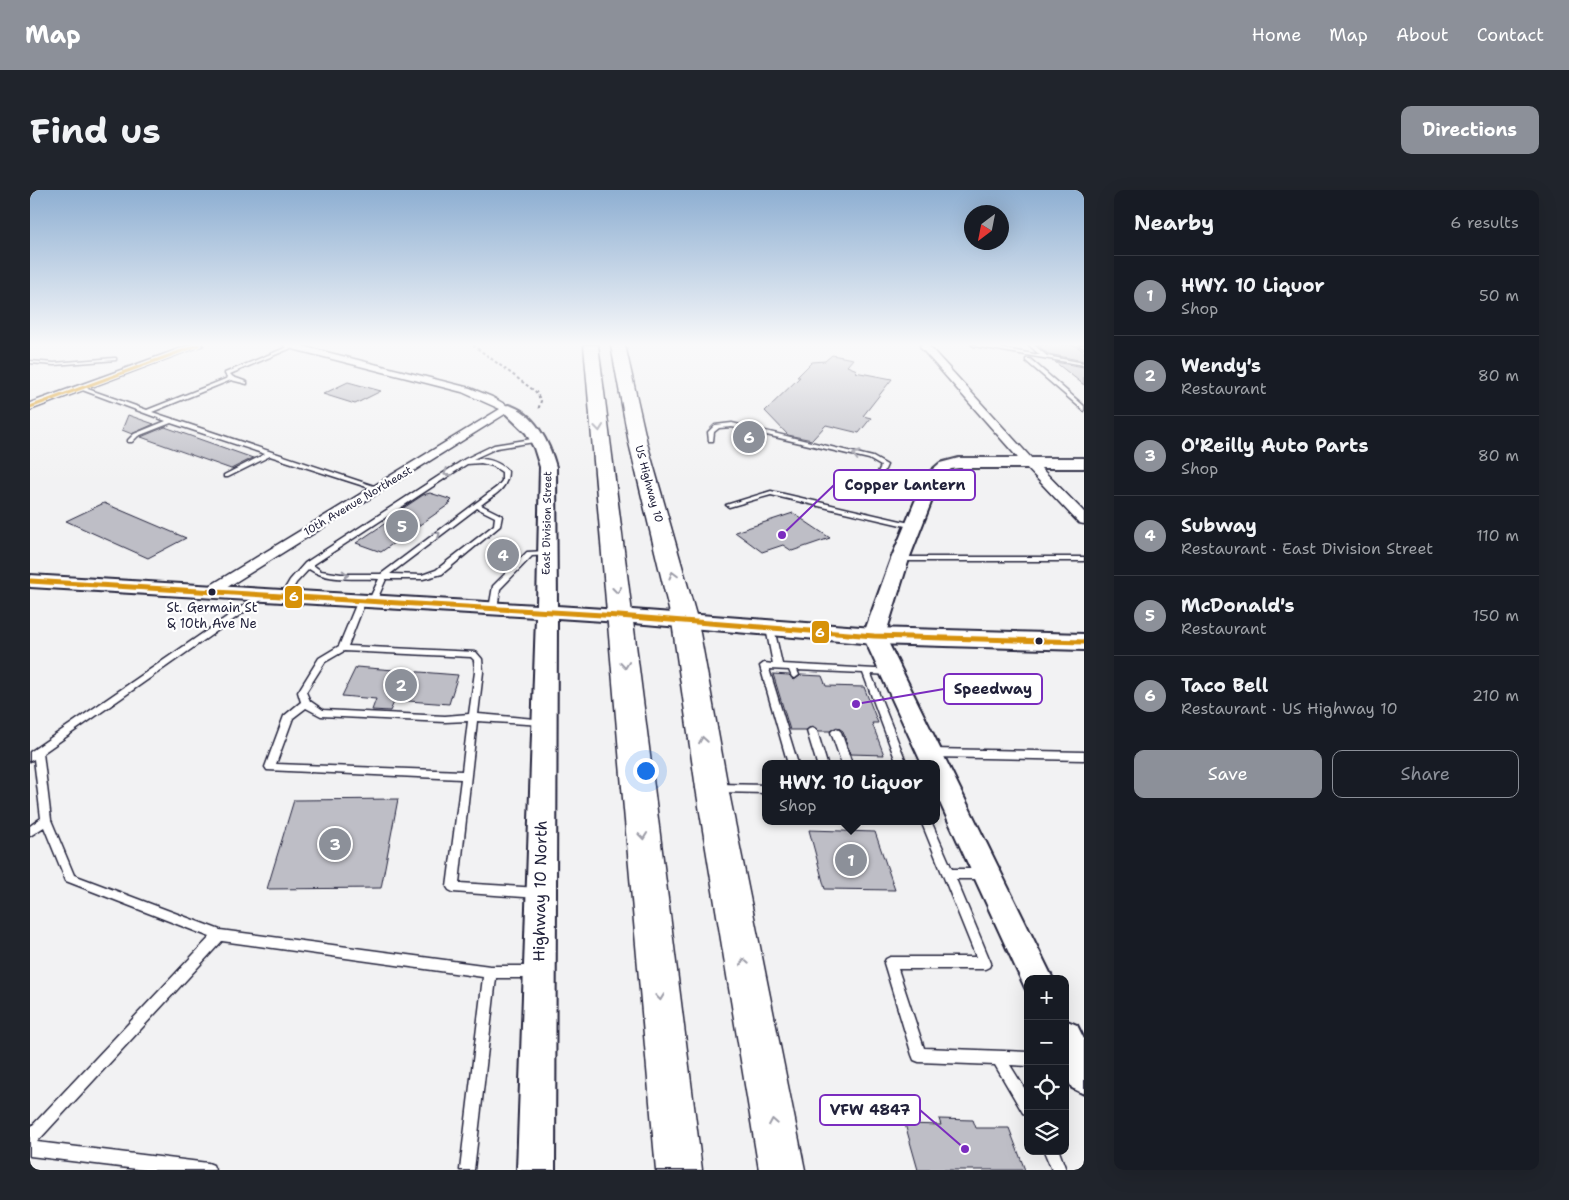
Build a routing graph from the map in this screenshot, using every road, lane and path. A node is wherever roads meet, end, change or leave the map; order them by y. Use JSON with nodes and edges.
{"nodes":[{"id":1,"x":73,"y":391,"type":"edge"},
{"id":2,"x":88,"y":391,"type":"edge"},
{"id":3,"x":200,"y":391,"type":"edge"},
{"id":4,"x":468,"y":391,"type":"edge"},
{"id":5,"x":534,"y":391,"type":"edge"},
{"id":6,"x":596,"y":391,"type":"edge"},
{"id":7,"x":627,"y":391,"type":"edge"},
{"id":8,"x":964,"y":391,"type":"edge"},
{"id":9,"x":1063,"y":391,"type":"edge"},
{"id":10,"x":30,"y":407,"type":"edge"},
{"id":11,"x":1084,"y":409,"type":"edge"},
{"id":12,"x":147,"y":412,"type":"junction"},
{"id":13,"x":513,"y":413,"type":"junction"},
{"id":14,"x":171,"y":421,"type":"junction"},
{"id":15,"x":538,"y":440,"type":"junction"},
{"id":16,"x":710,"y":440,"type":"dead end"},
{"id":17,"x":130,"y":441,"type":"dead end"},
{"id":18,"x":269,"y":454,"type":"junction"},
{"id":19,"x":465,"y":462,"type":"junction"},
{"id":20,"x":1029,"y":463,"type":"junction"},
{"id":21,"x":1084,"y":463,"type":"edge"},
{"id":22,"x":226,"y":476,"type":"dead end"},
{"id":23,"x":877,"y":482,"type":"dead end"},
{"id":24,"x":378,"y":489,"type":"junction"},
{"id":25,"x":477,"y":505,"type":"junction"},
{"id":26,"x":729,"y":505,"type":"dead end"},
{"id":27,"x":1084,"y":520,"type":"edge"},
{"id":28,"x":914,"y":526,"type":"junction"},
{"id":29,"x":546,"y":553,"type":"junction"},
{"id":30,"x":900,"y":559,"type":"junction"},
{"id":31,"x":1084,"y":559,"type":"edge"},
{"id":32,"x":308,"y":565,"type":"junction"},
{"id":33,"x":384,"y":575,"type":"junction"},
{"id":34,"x":30,"y":581,"type":"edge"},
{"id":35,"x":208,"y":593,"type":"junction"},
{"id":36,"x":263,"y":596,"type":"junction"},
{"id":37,"x":284,"y":597,"type":"junction"},
{"id":38,"x":367,"y":602,"type":"junction"},
{"id":39,"x":493,"y":609,"type":"junction"},
{"id":40,"x":545,"y":612,"type":"junction"},
{"id":41,"x":620,"y":616,"type":"junction"},
{"id":42,"x":685,"y":622,"type":"junction"},
{"id":43,"x":770,"y":628,"type":"junction"},
{"id":44,"x":874,"y":636,"type":"junction"},
{"id":45,"x":1084,"y":642,"type":"edge"},
{"id":46,"x":343,"y":648,"type":"junction"},
{"id":47,"x":778,"y":666,"type":"junction"},
{"id":48,"x":866,"y":671,"type":"junction"},
{"id":49,"x":891,"y":672,"type":"junction"},
{"id":50,"x":306,"y":703,"type":"junction"},
{"id":51,"x":473,"y":716,"type":"junction"},
{"id":52,"x":543,"y":722,"type":"junction"},
{"id":53,"x":812,"y":730,"type":"dead end"},
{"id":54,"x":836,"y":732,"type":"dead end"},
{"id":55,"x":34,"y":754,"type":"edge"},
{"id":56,"x":1084,"y":756,"type":"edge"},
{"id":57,"x":792,"y":760,"type":"edge"},
{"id":58,"x":821,"y":760,"type":"edge"},
{"id":59,"x":846,"y":760,"type":"edge"},
{"id":60,"x":900,"y":760,"type":"edge"},
{"id":61,"x":934,"y":760,"type":"edge"},
{"id":62,"x":940,"y":761,"type":"edge"},
{"id":63,"x":466,"y":775,"type":"junction"},
{"id":64,"x":712,"y":788,"type":"junction"},
{"id":65,"x":762,"y":789,"type":"edge"},
{"id":66,"x":942,"y":793,"type":"edge"},
{"id":67,"x":46,"y":820,"type":"junction"},
{"id":68,"x":928,"y":825,"type":"edge"},
{"id":69,"x":30,"y":832,"type":"edge"},
{"id":70,"x":947,"y":874,"type":"junction"},
{"id":71,"x":987,"y":874,"type":"junction"},
{"id":72,"x":540,"y":893,"type":"junction"},
{"id":73,"x":220,"y":935,"type":"junction"},
{"id":74,"x":490,"y":972,"type":"junction"},
{"id":75,"x":539,"y":972,"type":"junction"},
{"id":76,"x":1035,"y":975,"type":"edge"},
{"id":77,"x":1024,"y":1058,"type":"edge"},
{"id":78,"x":999,"y":1059,"type":"junction"},
{"id":79,"x":1024,"y":1101,"type":"edge"},
{"id":80,"x":30,"y":1139,"type":"edge"},
{"id":81,"x":30,"y":1149,"type":"edge"},
{"id":82,"x":1053,"y":1155,"type":"edge"},
{"id":83,"x":208,"y":1170,"type":"edge"},
{"id":84,"x":466,"y":1170,"type":"edge"},
{"id":85,"x":536,"y":1170,"type":"edge"},
{"id":86,"x":679,"y":1170,"type":"edge"},
{"id":87,"x":782,"y":1170,"type":"edge"},
{"id":88,"x":1059,"y":1170,"type":"edge"}],
"edges":[{"from":1,"to":10,"type":"street"},
{"from":2,"to":12,"type":"lane"},
{"from":3,"to":12,"type":"lane"},
{"from":4,"to":13,"type":"street","name":"East Division Street"},
{"from":5,"to":13,"type":"path"},
{"from":6,"to":41,"type":"highway","one_way":true},
{"from":42,"to":7,"type":"highway","name":"US Highway 10","one_way":true},
{"from":8,"to":20,"type":"street"},
{"from":9,"to":11,"type":"lane"},
{"from":12,"to":14,"type":"lane"},
{"from":13,"to":15,"type":"street","name":"East Division Street"},
{"from":13,"to":24,"type":"street","name":"10th Avenue Northeast"},
{"from":14,"to":17,"type":"lane"},
{"from":14,"to":18,"type":"lane"},
{"from":15,"to":19,"type":"lane"},
{"from":15,"to":29,"type":"street","name":"East Division Street"},
{"from":23,"to":16,"type":"lane","one_way":true},
{"from":18,"to":22,"type":"lane"},
{"from":18,"to":24,"type":"lane"},
{"from":19,"to":25,"type":"lane"},
{"from":19,"to":32,"type":"lane","one_way":true},
{"from":20,"to":21,"type":"street"},
{"from":20,"to":27,"type":"street"},
{"from":20,"to":28,"type":"street"},
{"from":24,"to":35,"type":"street","name":"10th Avenue Northeast"},
{"from":33,"to":25,"type":"lane","one_way":true},
{"from":25,"to":33,"type":"lane"},
{"from":26,"to":28,"type":"lane"},
{"from":28,"to":30,"type":"street"},
{"from":29,"to":39,"type":"lane"},
{"from":29,"to":40,"type":"street","name":"East Division Street"},
{"from":30,"to":31,"type":"lane"},
{"from":30,"to":44,"type":"street"},
{"from":32,"to":33,"type":"lane","one_way":true},
{"from":32,"to":37,"type":"lane"},
{"from":33,"to":38,"type":"lane"},
{"from":34,"to":35,"type":"street"},
{"from":35,"to":36,"type":"street"},
{"from":36,"to":37,"type":"street"},
{"from":36,"to":55,"type":"lane"},
{"from":37,"to":38,"type":"street"},
{"from":38,"to":39,"type":"street"},
{"from":38,"to":46,"type":"lane"},
{"from":39,"to":40,"type":"street"},
{"from":40,"to":41,"type":"street"},
{"from":40,"to":52,"type":"street","name":"Highway 10 North"},
{"from":41,"to":42,"type":"main road"},
{"from":41,"to":86,"type":"highway","one_way":true},
{"from":42,"to":43,"type":"main road"},
{"from":64,"to":42,"type":"highway","name":"US Highway 10","one_way":true},
{"from":43,"to":44,"type":"main road"},
{"from":43,"to":47,"type":"lane"},
{"from":44,"to":45,"type":"main road"},
{"from":44,"to":49,"type":"street"},
{"from":46,"to":50,"type":"lane"},
{"from":46,"to":51,"type":"lane"},
{"from":47,"to":48,"type":"lane"},
{"from":47,"to":57,"type":"lane"},
{"from":48,"to":49,"type":"lane"},
{"from":48,"to":60,"type":"lane"},
{"from":49,"to":61,"type":"street"},
{"from":50,"to":51,"type":"lane"},
{"from":50,"to":63,"type":"lane"},
{"from":51,"to":52,"type":"lane"},
{"from":51,"to":63,"type":"lane"},
{"from":52,"to":72,"type":"street","name":"Highway 10 North"},
{"from":53,"to":58,"type":"lane"},
{"from":54,"to":59,"type":"lane"},
{"from":55,"to":67,"type":"lane"},
{"from":56,"to":62,"type":"lane"},
{"from":63,"to":72,"type":"lane"},
{"from":64,"to":65,"type":"lane"},
{"from":87,"to":64,"type":"highway","name":"US Highway 10","one_way":true},
{"from":66,"to":71,"type":"street"},
{"from":67,"to":69,"type":"lane"},
{"from":67,"to":73,"type":"lane"},
{"from":68,"to":70,"type":"lane"},
{"from":70,"to":71,"type":"lane"},
{"from":70,"to":78,"type":"lane"},
{"from":71,"to":76,"type":"street"},
{"from":72,"to":75,"type":"street","name":"Highway 10 North"},
{"from":73,"to":74,"type":"lane"},
{"from":73,"to":80,"type":"lane"},
{"from":74,"to":75,"type":"lane"},
{"from":74,"to":84,"type":"lane"},
{"from":75,"to":85,"type":"street","name":"Highway 10 North"},
{"from":77,"to":78,"type":"lane"},
{"from":78,"to":79,"type":"lane"},
{"from":81,"to":83,"type":"lane"},
{"from":82,"to":88,"type":"lane"}]}
